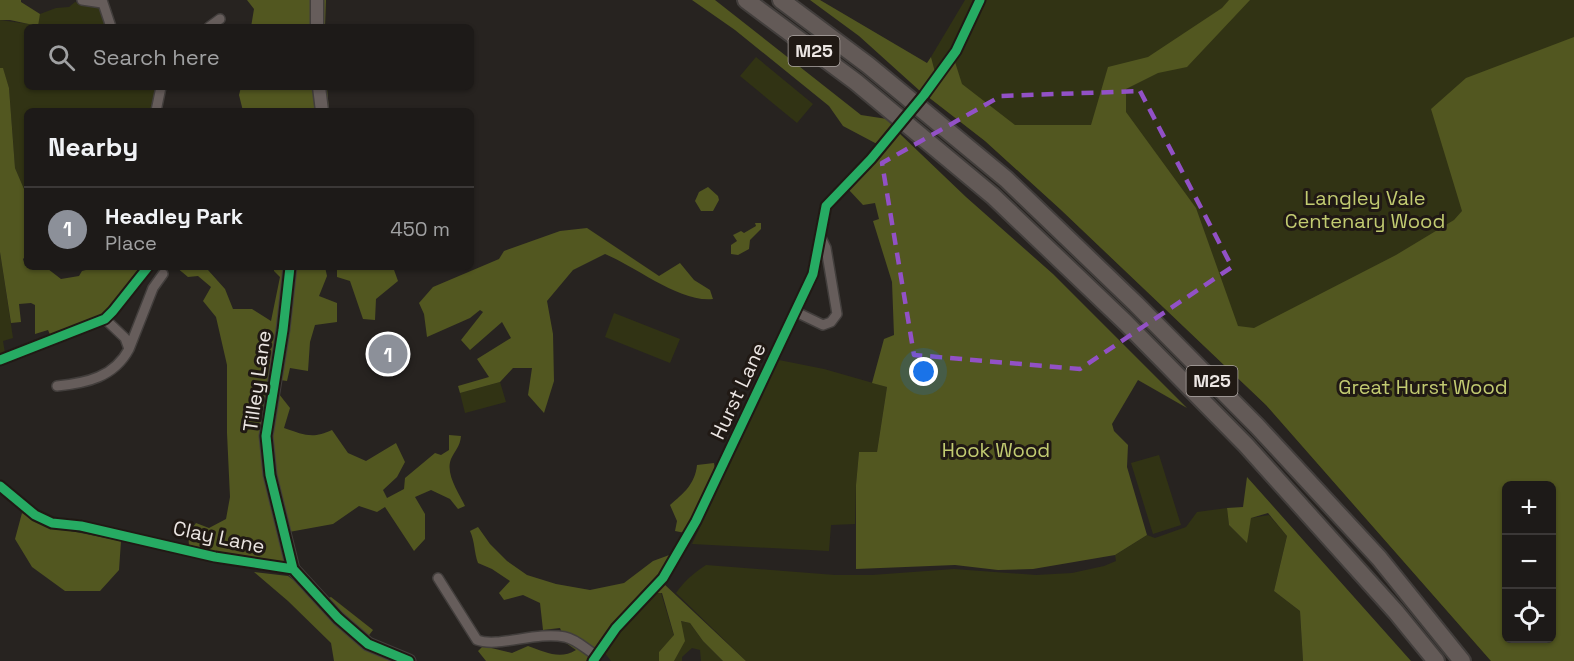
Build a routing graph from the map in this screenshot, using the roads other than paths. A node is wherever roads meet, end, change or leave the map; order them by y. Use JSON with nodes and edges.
{"nodes":[{"id":1,"x":82,"y":0,"type":"edge"},
{"id":2,"x":317,"y":0,"type":"edge"},
{"id":3,"x":746,"y":0,"type":"edge"},
{"id":4,"x":782,"y":0,"type":"edge"},
{"id":5,"x":980,"y":0,"type":"edge"},
{"id":6,"x":102,"y":2,"type":"edge"},
{"id":7,"x":220,"y":19,"type":"dead end"},
{"id":8,"x":110,"y":24,"type":"edge"},
{"id":9,"x":213,"y":24,"type":"edge"},
{"id":10,"x":317,"y":24,"type":"edge"},
{"id":11,"x":160,"y":90,"type":"edge"},
{"id":12,"x":319,"y":90,"type":"edge"},
{"id":13,"x":924,"y":95,"type":"dead end"},
{"id":14,"x":156,"y":108,"type":"edge"},
{"id":15,"x":322,"y":108,"type":"edge"},
{"id":16,"x":895,"y":130,"type":"dead end"},
{"id":17,"x":820,"y":236,"type":"junction"},
{"id":18,"x":146,"y":270,"type":"edge"},
{"id":19,"x":290,"y":270,"type":"edge"},
{"id":20,"x":163,"y":274,"type":"dead end"},
{"id":21,"x":796,"y":312,"type":"junction"},
{"id":22,"x":105,"y":319,"type":"junction"},
{"id":23,"x":129,"y":349,"type":"junction"},
{"id":24,"x":0,"y":360,"type":"edge"},
{"id":25,"x":57,"y":386,"type":"dead end"},
{"id":26,"x":0,"y":486,"type":"edge"},
{"id":27,"x":293,"y":569,"type":"junction"},
{"id":28,"x":438,"y":578,"type":"dead end"},
{"id":29,"x":595,"y":658,"type":"edge"},
{"id":30,"x":410,"y":661,"type":"edge"},
{"id":31,"x":1436,"y":661,"type":"edge"},
{"id":32,"x":1462,"y":661,"type":"edge"}],
"edges":[{"from":1,"to":6,"type":"street"},
{"from":2,"to":10,"type":"street"},
{"from":3,"to":31,"type":"highway","number":"M25"},
{"from":4,"to":32,"type":"highway","number":"M25"},
{"from":5,"to":13,"type":"street"},
{"from":6,"to":8,"type":"street"},
{"from":7,"to":9,"type":"street"},
{"from":11,"to":14,"type":"street"},
{"from":12,"to":15,"type":"street"},
{"from":16,"to":17,"type":"street","name":"Hurst Lane"},
{"from":17,"to":21,"type":"street","name":"Hurst Lane"},
{"from":17,"to":21,"type":"street"},
{"from":18,"to":22,"type":"street"},
{"from":19,"to":27,"type":"street","name":"Tilley Lane"},
{"from":20,"to":23,"type":"street"},
{"from":21,"to":29,"type":"street","name":"Hurst Lane"},
{"from":22,"to":23,"type":"street"},
{"from":22,"to":24,"type":"street"},
{"from":23,"to":25,"type":"street"},
{"from":26,"to":27,"type":"street","name":"Clay Lane"},
{"from":27,"to":30,"type":"street"},
{"from":28,"to":29,"type":"street"}]}
